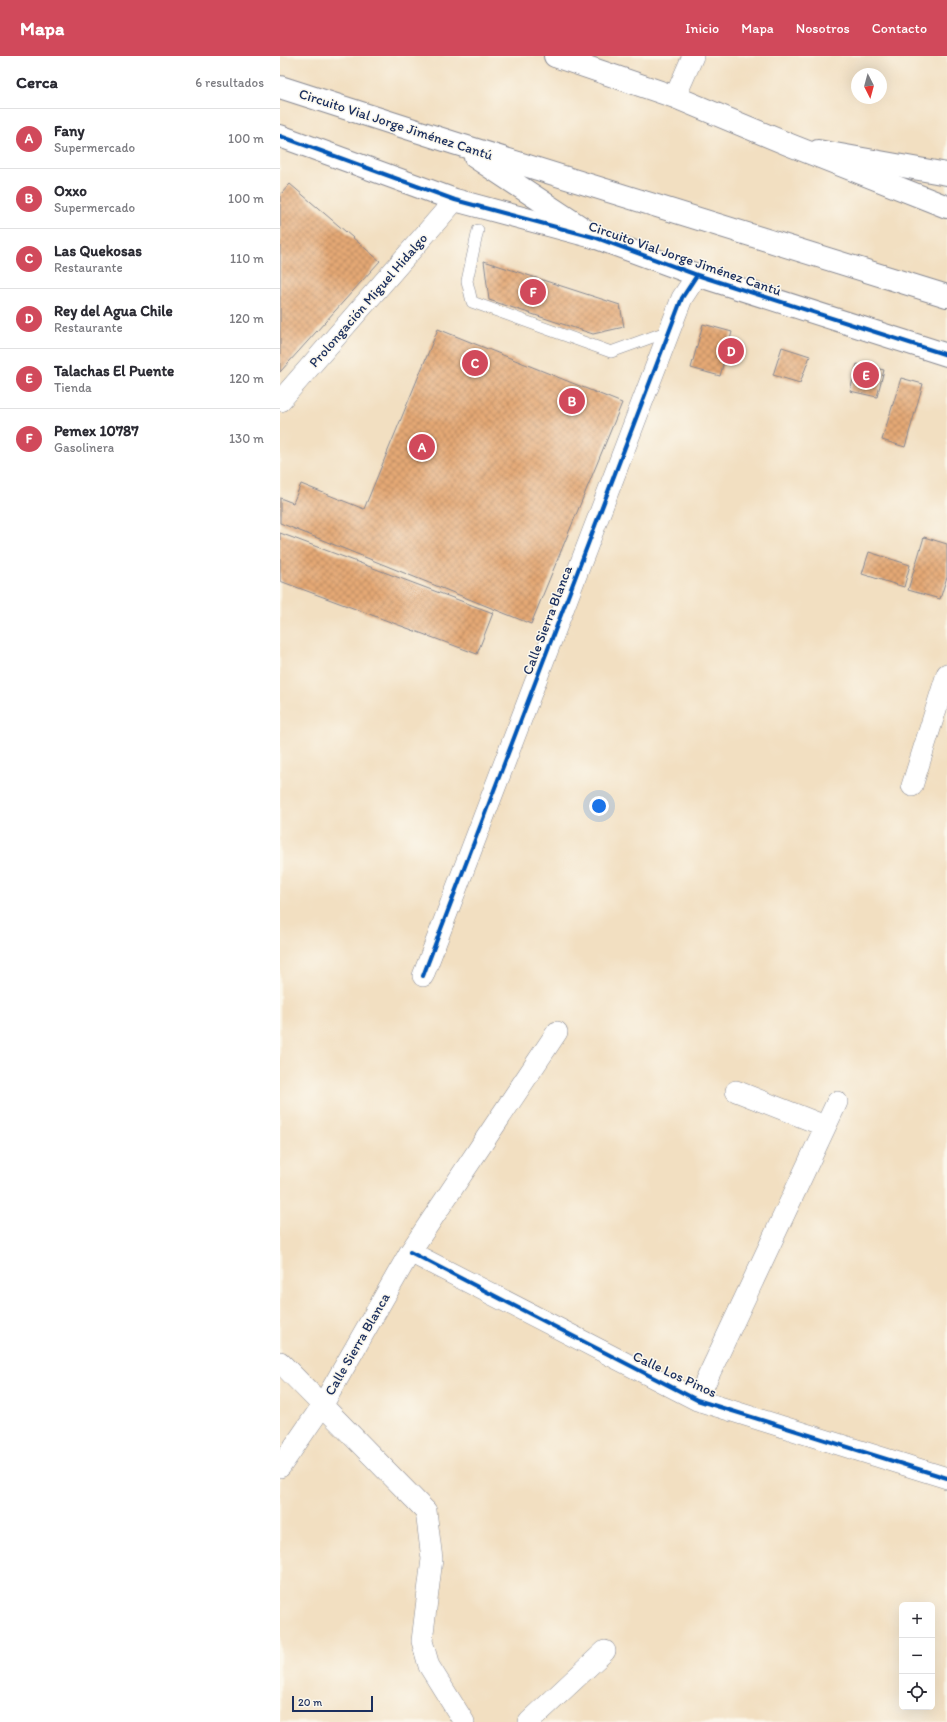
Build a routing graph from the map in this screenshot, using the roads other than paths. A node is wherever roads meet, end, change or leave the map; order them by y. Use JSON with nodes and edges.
{"nodes":[{"id":1,"x":555,"y":56,"type":"edge"},
{"id":2,"x":693,"y":56,"type":"edge"},
{"id":3,"x":280,"y":87,"type":"edge"},
{"id":4,"x":675,"y":97,"type":"junction"},
{"id":5,"x":280,"y":136,"type":"edge"},
{"id":6,"x":454,"y":143,"type":"junction"},
{"id":7,"x":790,"y":146,"type":"junction"},
{"id":8,"x":947,"y":174,"type":"edge"},
{"id":9,"x":455,"y":200,"type":"junction"},
{"id":10,"x":947,"y":207,"type":"edge"},
{"id":11,"x":478,"y":230,"type":"dead end"},
{"id":12,"x":597,"y":238,"type":"junction"},
{"id":13,"x":697,"y":275,"type":"junction"},
{"id":14,"x":947,"y":296,"type":"edge"},
{"id":15,"x":669,"y":331,"type":"junction"},
{"id":16,"x":947,"y":355,"type":"edge"},
{"id":17,"x":280,"y":401,"type":"edge"},
{"id":18,"x":947,"y":674,"type":"edge"},
{"id":19,"x":912,"y":786,"type":"dead end"},
{"id":20,"x":423,"y":976,"type":"dead end"},
{"id":21,"x":557,"y":1032,"type":"dead end"},
{"id":22,"x":736,"y":1091,"type":"dead end"},
{"id":23,"x":838,"y":1102,"type":"dead end"},
{"id":24,"x":825,"y":1126,"type":"junction"},
{"id":25,"x":410,"y":1252,"type":"junction"},
{"id":26,"x":280,"y":1362,"type":"edge"},
{"id":27,"x":697,"y":1400,"type":"junction"},
{"id":28,"x":322,"y":1406,"type":"junction"},
{"id":29,"x":280,"y":1467,"type":"edge"},
{"id":30,"x":947,"y":1478,"type":"edge"},
{"id":31,"x":605,"y":1651,"type":"dead end"},
{"id":32,"x":464,"y":1722,"type":"edge"},
{"id":33,"x":529,"y":1722,"type":"edge"}],
"edges":[{"from":1,"to":4,"type":"main road"},
{"from":2,"to":4,"type":"street"},
{"from":3,"to":6,"type":"main road","name":"Circuito Vial Jorge Jiménez Cantú"},
{"from":4,"to":7,"type":"main road"},
{"from":5,"to":9,"type":"main road","name":"Circuito Vial Jorge Jiménez Cantú"},
{"from":6,"to":12,"type":"main road"},
{"from":6,"to":14,"type":"main road","name":"Circuito Vial Jorge Jiménez Cantú"},
{"from":7,"to":8,"type":"main road"},
{"from":7,"to":10,"type":"main road"},
{"from":9,"to":12,"type":"main road","name":"Circuito Vial Jorge Jiménez Cantú"},
{"from":9,"to":17,"type":"street","name":"Prolongación Miguel Hidalgo"},
{"from":11,"to":15,"type":"lane"},
{"from":12,"to":13,"type":"main road","name":"Circuito Vial Jorge Jiménez Cantú"},
{"from":13,"to":15,"type":"street","name":"Calle Sierra Blanca"},
{"from":13,"to":16,"type":"main road","name":"Circuito Vial Jorge Jiménez Cantú"},
{"from":15,"to":20,"type":"street","name":"Calle Sierra Blanca"},
{"from":18,"to":19,"type":"street"},
{"from":21,"to":25,"type":"street","name":"Calle Sierra Blanca"},
{"from":22,"to":24,"type":"street"},
{"from":23,"to":24,"type":"street"},
{"from":24,"to":27,"type":"street"},
{"from":25,"to":27,"type":"street","name":"Calle Los Pinos"},
{"from":25,"to":28,"type":"street","name":"Calle Sierra Blanca"},
{"from":26,"to":28,"type":"street"},
{"from":27,"to":30,"type":"street","name":"Calle Los Pinos"},
{"from":28,"to":29,"type":"street"},
{"from":28,"to":32,"type":"street","name":"Calle Sierra Blanca"},
{"from":31,"to":33,"type":"street"}]}
